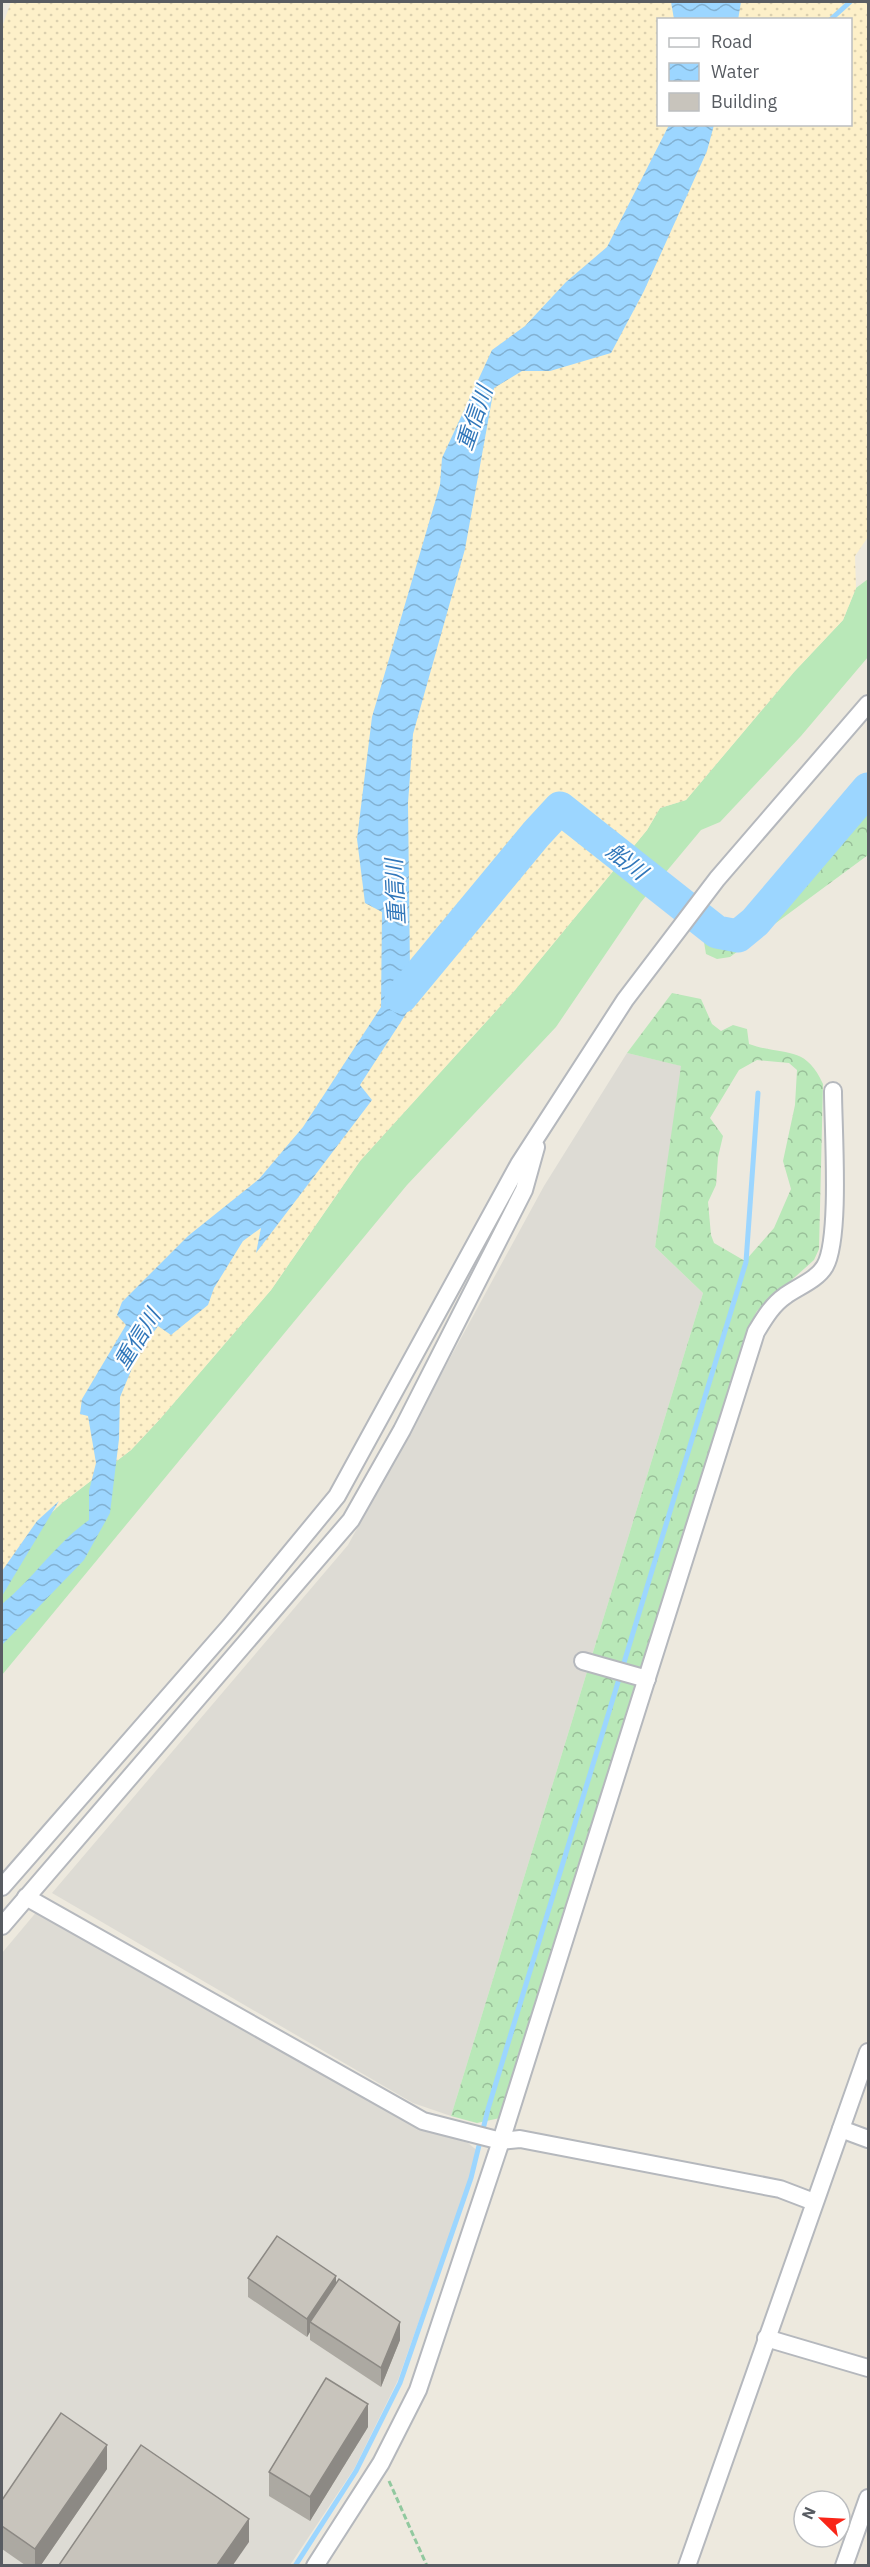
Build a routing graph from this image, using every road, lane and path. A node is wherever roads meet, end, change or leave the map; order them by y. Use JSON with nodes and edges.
{"nodes":[{"id":1,"x":868,"y":704,"type":"edge"},
{"id":2,"x":833,"y":1091,"type":"dead end"},
{"id":3,"x":541,"y":1127,"type":"junction"},
{"id":4,"x":586,"y":1662,"type":"dead end"},
{"id":5,"x":644,"y":1678,"type":"junction"},
{"id":6,"x":2,"y":1887,"type":"edge"},
{"id":7,"x":26,"y":1897,"type":"junction"},
{"id":8,"x":2,"y":1926,"type":"edge"},
{"id":9,"x":868,"y":2052,"type":"edge"},
{"id":10,"x":841,"y":2129,"type":"junction"},
{"id":11,"x":868,"y":2139,"type":"edge"},
{"id":12,"x":501,"y":2141,"type":"junction"},
{"id":13,"x":814,"y":2202,"type":"junction"},
{"id":14,"x":766,"y":2338,"type":"junction"},
{"id":15,"x":868,"y":2367,"type":"edge"},
{"id":16,"x":381,"y":2463,"type":"junction"},
{"id":17,"x":868,"y":2498,"type":"edge"},
{"id":18,"x":315,"y":2565,"type":"edge"},
{"id":19,"x":427,"y":2565,"type":"edge"},
{"id":20,"x":687,"y":2565,"type":"edge"},
{"id":21,"x":844,"y":2565,"type":"edge"}],
"edges":[{"from":1,"to":3,"type":"street"},
{"from":2,"to":5,"type":"street"},
{"from":3,"to":6,"type":"street"},
{"from":3,"to":7,"type":"street"},
{"from":4,"to":5,"type":"street"},
{"from":5,"to":12,"type":"street"},
{"from":7,"to":8,"type":"street"},
{"from":7,"to":12,"type":"street"},
{"from":9,"to":10,"type":"street"},
{"from":10,"to":11,"type":"street"},
{"from":10,"to":13,"type":"street"},
{"from":12,"to":13,"type":"street"},
{"from":12,"to":16,"type":"street"},
{"from":13,"to":14,"type":"street"},
{"from":14,"to":15,"type":"street"},
{"from":14,"to":20,"type":"street"},
{"from":16,"to":18,"type":"street"},
{"from":16,"to":19,"type":"path"},
{"from":17,"to":21,"type":"street"}]}
